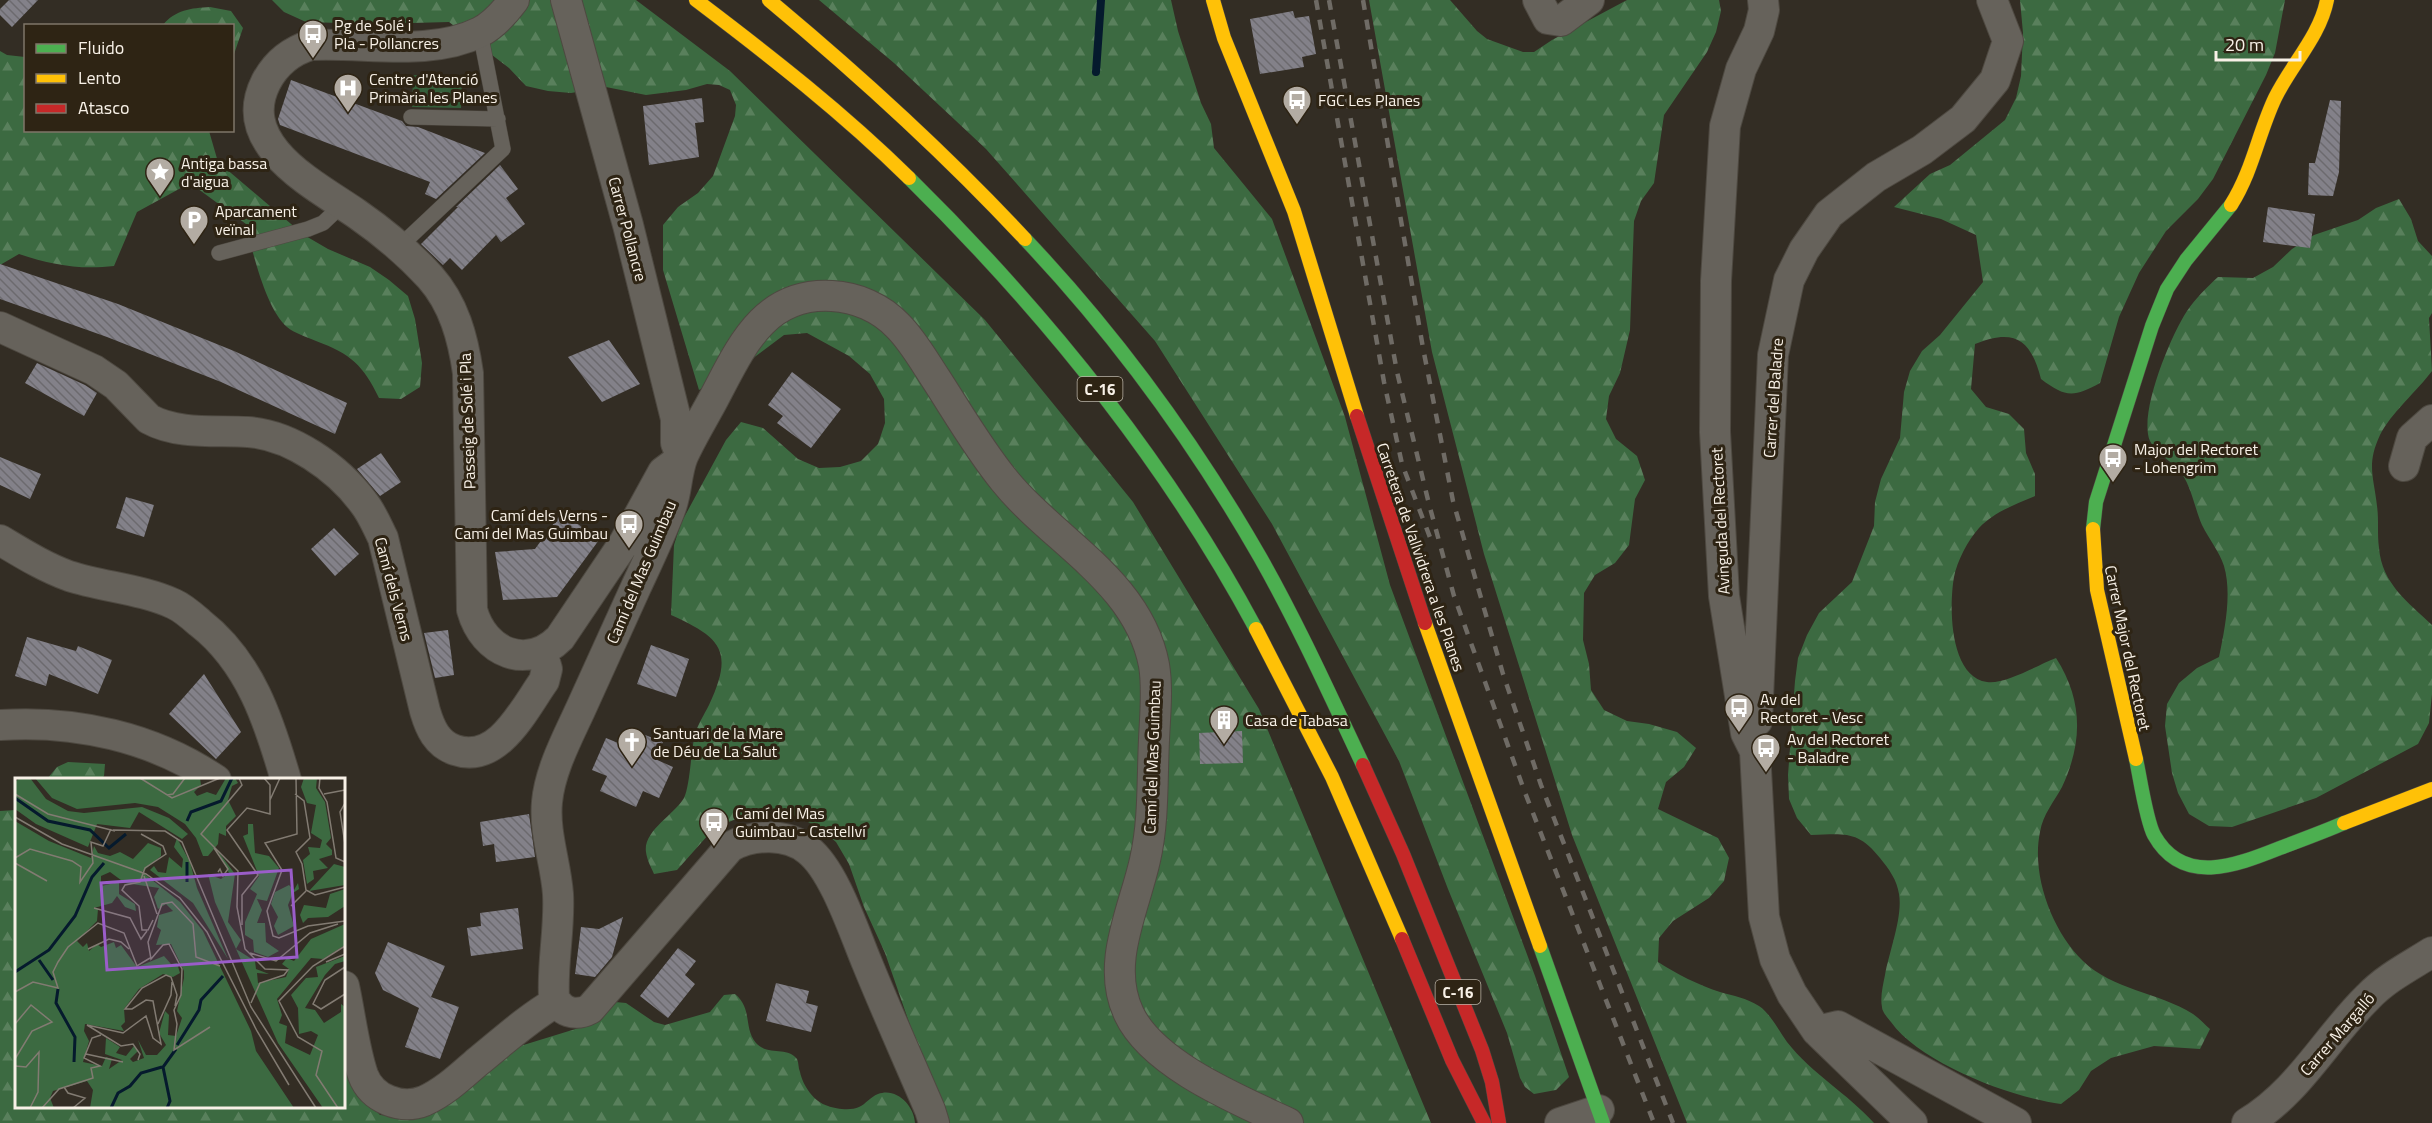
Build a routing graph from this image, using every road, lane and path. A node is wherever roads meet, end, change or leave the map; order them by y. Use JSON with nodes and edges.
{"nodes":[{"id":1,"x":514,"y":0,"type":"edge"},
{"id":2,"x":566,"y":0,"type":"edge"},
{"id":3,"x":696,"y":0,"type":"edge"},
{"id":4,"x":769,"y":0,"type":"edge"},
{"id":5,"x":1213,"y":0,"type":"edge"},
{"id":6,"x":1538,"y":0,"type":"edge"},
{"id":7,"x":1589,"y":0,"type":"edge"},
{"id":8,"x":1763,"y":0,"type":"edge"},
{"id":9,"x":1992,"y":0,"type":"edge"},
{"id":10,"x":2327,"y":0,"type":"edge"},
{"id":11,"x":480,"y":32,"type":"junction"},
{"id":12,"x":411,"y":117,"type":"dead end"},
{"id":13,"x":498,"y":118,"type":"junction"},
{"id":14,"x":342,"y":205,"type":"junction"},
{"id":15,"x":399,"y":247,"type":"junction"},
{"id":16,"x":219,"y":253,"type":"dead end"},
{"id":17,"x":0,"y":327,"type":"edge"},
{"id":18,"x":2432,"y":420,"type":"edge"},
{"id":19,"x":682,"y":458,"type":"junction"},
{"id":20,"x":2404,"y":466,"type":"dead end"},
{"id":21,"x":0,"y":540,"type":"edge"},
{"id":22,"x":542,"y":652,"type":"junction"},
{"id":23,"x":0,"y":725,"type":"edge"},
{"id":24,"x":1755,"y":751,"type":"junction"},
{"id":25,"x":213,"y":778,"type":"edge"},
{"id":26,"x":285,"y":778,"type":"edge"},
{"id":27,"x":2432,"y":789,"type":"edge"},
{"id":28,"x":2432,"y":952,"type":"edge"},
{"id":29,"x":345,"y":991,"type":"edge"},
{"id":30,"x":556,"y":1002,"type":"junction"},
{"id":31,"x":1817,"y":1031,"type":"junction"},
{"id":32,"x":1601,"y":1117,"type":"edge"},
{"id":33,"x":934,"y":1123,"type":"edge"},
{"id":34,"x":1288,"y":1123,"type":"edge"},
{"id":35,"x":1484,"y":1123,"type":"edge"},
{"id":36,"x":1499,"y":1123,"type":"edge"},
{"id":37,"x":1560,"y":1123,"type":"edge"},
{"id":38,"x":1912,"y":1123,"type":"edge"},
{"id":39,"x":2016,"y":1123,"type":"edge"},
{"id":40,"x":2247,"y":1123,"type":"edge"}],
"edges":[{"from":1,"to":11,"type":"street","name":"Passeig de Solé i Pla"},
{"from":2,"to":19,"type":"street","name":"Carrer Pollancre"},
{"from":3,"to":35,"type":"main road","number":"C-16"},
{"from":4,"to":36,"type":"main road","number":"C-16"},
{"from":5,"to":32,"type":"main road","name":"Carretera de Vallvidrera a les Planes"},
{"from":6,"to":7,"type":"street"},
{"from":8,"to":24,"type":"street","name":"Avinguda del Rectoret"},
{"from":9,"to":24,"type":"street","name":"Carrer del Baladre"},
{"from":10,"to":27,"type":"main road","name":"Carrer Major del Rectoret"},
{"from":11,"to":13,"type":"lane"},
{"from":11,"to":14,"type":"street","name":"Passeig de Solé i Pla"},
{"from":12,"to":13,"type":"lane"},
{"from":13,"to":15,"type":"lane"},
{"from":14,"to":15,"type":"street","name":"Passeig de Solé i Pla"},
{"from":14,"to":16,"type":"lane"},
{"from":15,"to":22,"type":"street","name":"Passeig de Solé i Pla"},
{"from":17,"to":22,"type":"street","name":"Camí dels Verns"},
{"from":18,"to":20,"type":"street"},
{"from":19,"to":22,"type":"street"},
{"from":19,"to":30,"type":"street","name":"Camí del Mas Guimbau"},
{"from":19,"to":34,"type":"street","name":"Camí del Mas Guimbau"},
{"from":21,"to":26,"type":"street"},
{"from":23,"to":25,"type":"street"},
{"from":24,"to":31,"type":"street","name":"Avinguda del Rectoret"},
{"from":28,"to":40,"type":"street","name":"Carrer Margalló"},
{"from":29,"to":30,"type":"street"},
{"from":30,"to":33,"type":"street"},
{"from":31,"to":38,"type":"street","name":"Avinguda del Rectoret"},
{"from":31,"to":39,"type":"street"},
{"from":32,"to":37,"type":"street"}]}
